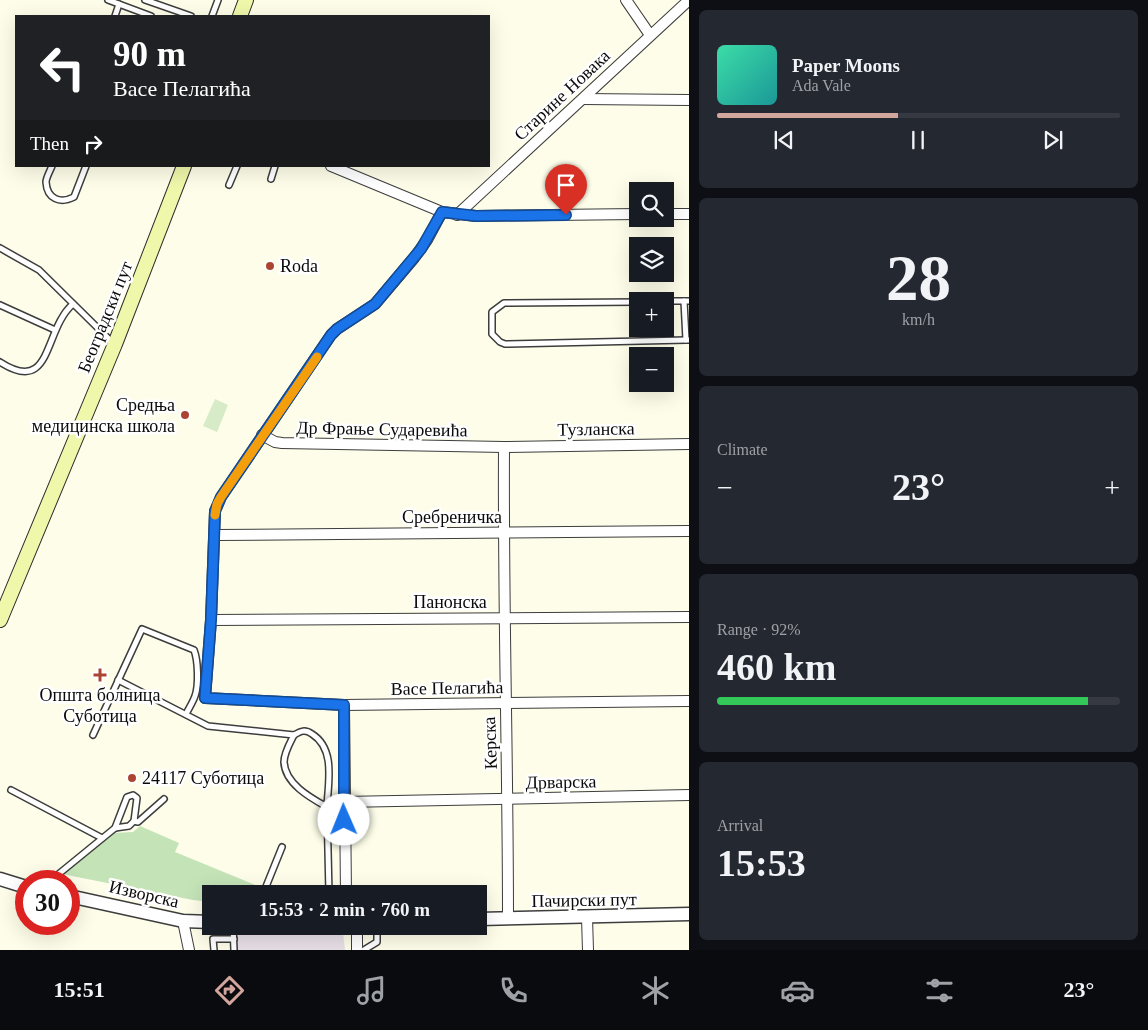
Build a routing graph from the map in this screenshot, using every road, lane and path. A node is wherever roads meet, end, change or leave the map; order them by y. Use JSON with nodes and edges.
{"nodes":[{"id":1,"x":108,"y":0,"type":"edge"},
{"id":2,"x":145,"y":0,"type":"edge"},
{"id":3,"x":218,"y":0,"type":"edge"},
{"id":4,"x":246,"y":0,"type":"edge"},
{"id":5,"x":626,"y":0,"type":"edge"},
{"id":6,"x":689,"y":0,"type":"edge"},
{"id":7,"x":119,"y":4,"type":"junction"},
{"id":8,"x":115,"y":15,"type":"edge"},
{"id":9,"x":148,"y":15,"type":"edge"},
{"id":10,"x":188,"y":15,"type":"edge"},
{"id":11,"x":212,"y":15,"type":"edge"},
{"id":12,"x":240,"y":15,"type":"edge"},
{"id":13,"x":650,"y":35,"type":"junction"},
{"id":14,"x":583,"y":99,"type":"junction"},
{"id":15,"x":689,"y":100,"type":"edge"},
{"id":16,"x":52,"y":167,"type":"edge"},
{"id":17,"x":86,"y":167,"type":"edge"},
{"id":18,"x":184,"y":167,"type":"edge"},
{"id":19,"x":237,"y":167,"type":"edge"},
{"id":20,"x":274,"y":167,"type":"edge"},
{"id":21,"x":333,"y":167,"type":"edge"},
{"id":22,"x":271,"y":179,"type":"dead end"},
{"id":23,"x":229,"y":185,"type":"dead end"},
{"id":24,"x":442,"y":212,"type":"junction"},
{"id":25,"x":457,"y":214,"type":"junction"},
{"id":26,"x":629,"y":214,"type":"edge"},
{"id":27,"x":674,"y":214,"type":"edge"},
{"id":28,"x":689,"y":214,"type":"edge"},
{"id":29,"x":0,"y":248,"type":"edge"},
{"id":30,"x":687,"y":301,"type":"edge"},
{"id":31,"x":629,"y":302,"type":"edge"},
{"id":32,"x":674,"y":302,"type":"edge"},
{"id":33,"x":73,"y":304,"type":"junction"},
{"id":34,"x":0,"y":305,"type":"edge"},
{"id":35,"x":55,"y":330,"type":"junction"},
{"id":36,"x":687,"y":340,"type":"edge"},
{"id":37,"x":115,"y":344,"type":"junction"},
{"id":38,"x":0,"y":362,"type":"edge"},
{"id":39,"x":262,"y":435,"type":"junction"},
{"id":40,"x":689,"y":444,"type":"edge"},
{"id":41,"x":504,"y":447,"type":"junction"},
{"id":42,"x":689,"y":531,"type":"edge"},
{"id":43,"x":503,"y":533,"type":"junction"},
{"id":44,"x":216,"y":535,"type":"junction"},
{"id":45,"x":689,"y":617,"type":"edge"},
{"id":46,"x":504,"y":618,"type":"junction"},
{"id":47,"x":0,"y":620,"type":"edge"},
{"id":48,"x":211,"y":620,"type":"junction"},
{"id":49,"x":118,"y":680,"type":"junction"},
{"id":50,"x":689,"y":701,"type":"edge"},
{"id":51,"x":505,"y":704,"type":"junction"},
{"id":52,"x":344,"y":705,"type":"junction"},
{"id":53,"x":186,"y":714,"type":"junction"},
{"id":54,"x":92,"y":735,"type":"dead end"},
{"id":55,"x":294,"y":736,"type":"junction"},
{"id":56,"x":11,"y":790,"type":"dead end"},
{"id":57,"x":689,"y":795,"type":"edge"},
{"id":58,"x":164,"y":799,"type":"dead end"},
{"id":59,"x":508,"y":800,"type":"junction"},
{"id":60,"x":344,"y":802,"type":"junction"},
{"id":61,"x":327,"y":807,"type":"junction"},
{"id":62,"x":134,"y":821,"type":"junction"},
{"id":63,"x":115,"y":828,"type":"junction"},
{"id":64,"x":102,"y":838,"type":"junction"},
{"id":65,"x":282,"y":847,"type":"dead end"},
{"id":66,"x":63,"y":870,"type":"edge"},
{"id":67,"x":0,"y":879,"type":"edge"},
{"id":68,"x":15,"y":883,"type":"edge"},
{"id":69,"x":267,"y":885,"type":"edge"},
{"id":70,"x":329,"y":885,"type":"edge"},
{"id":71,"x":346,"y":885,"type":"edge"},
{"id":72,"x":80,"y":898,"type":"edge"},
{"id":73,"x":689,"y":914,"type":"edge"},
{"id":74,"x":508,"y":918,"type":"junction"},
{"id":75,"x":587,"y":918,"type":"junction"},
{"id":76,"x":487,"y":919,"type":"edge"},
{"id":77,"x":183,"y":921,"type":"junction"},
{"id":78,"x":202,"y":922,"type":"edge"},
{"id":79,"x":234,"y":935,"type":"edge"},
{"id":80,"x":357,"y":935,"type":"edge"},
{"id":81,"x":377,"y":935,"type":"edge"},
{"id":82,"x":234,"y":939,"type":"junction"},
{"id":83,"x":189,"y":950,"type":"edge"},
{"id":84,"x":214,"y":950,"type":"edge"},
{"id":85,"x":234,"y":950,"type":"edge"},
{"id":86,"x":357,"y":950,"type":"edge"},
{"id":87,"x":364,"y":950,"type":"edge"},
{"id":88,"x":588,"y":950,"type":"edge"}],
"edges":[{"from":1,"to":7,"type":"lane"},
{"from":2,"to":10,"type":"lane"},
{"from":3,"to":11,"type":"lane"},
{"from":4,"to":12,"type":"main road"},
{"from":5,"to":13,"type":"street"},
{"from":6,"to":13,"type":"street","name":"Старине Новака"},
{"from":7,"to":8,"type":"lane"},
{"from":7,"to":9,"type":"lane"},
{"from":13,"to":14,"type":"street","name":"Старине Новака"},
{"from":14,"to":15,"type":"street"},
{"from":14,"to":25,"type":"street","name":"Старине Новака"},
{"from":16,"to":17,"type":"lane"},
{"from":18,"to":37,"type":"main road","name":"Београдски пут"},
{"from":19,"to":23,"type":"lane"},
{"from":20,"to":22,"type":"lane"},
{"from":21,"to":24,"type":"street"},
{"from":24,"to":25,"type":"street"},
{"from":24,"to":39,"type":"street"},
{"from":25,"to":26,"type":"street"},
{"from":27,"to":28,"type":"street"},
{"from":29,"to":33,"type":"lane"},
{"from":30,"to":32,"type":"lane"},
{"from":30,"to":36,"type":"lane"},
{"from":31,"to":36,"type":"lane"},
{"from":33,"to":35,"type":"lane"},
{"from":33,"to":37,"type":"lane"},
{"from":34,"to":35,"type":"lane"},
{"from":35,"to":38,"type":"lane"},
{"from":37,"to":47,"type":"main road","name":"Београдски пут"},
{"from":39,"to":41,"type":"street","name":"Др Фрање Сударевића"},
{"from":39,"to":44,"type":"street"},
{"from":40,"to":41,"type":"street","name":"Тузланска"},
{"from":41,"to":43,"type":"street","name":"Керска"},
{"from":42,"to":43,"type":"street","name":"Сребреничка"},
{"from":43,"to":44,"type":"street","name":"Сребреничка"},
{"from":43,"to":46,"type":"street","name":"Керска"},
{"from":44,"to":48,"type":"street"},
{"from":45,"to":46,"type":"street","name":"Панонска"},
{"from":46,"to":48,"type":"street","name":"Панонска"},
{"from":46,"to":51,"type":"street","name":"Керска"},
{"from":48,"to":52,"type":"street","name":"Васе Пелагића"},
{"from":49,"to":53,"type":"lane"},
{"from":49,"to":53,"type":"lane"},
{"from":49,"to":54,"type":"lane"},
{"from":50,"to":51,"type":"street","name":"Васе Пелагића"},
{"from":51,"to":52,"type":"street","name":"Васе Пелагића"},
{"from":51,"to":59,"type":"street","name":"Керска"},
{"from":52,"to":60,"type":"street"},
{"from":53,"to":55,"type":"lane"},
{"from":55,"to":61,"type":"lane"},
{"from":55,"to":61,"type":"lane"},
{"from":56,"to":64,"type":"lane"},
{"from":57,"to":59,"type":"street","name":"Дрварска"},
{"from":58,"to":62,"type":"lane"},
{"from":59,"to":60,"type":"street","name":"Дрварска"},
{"from":59,"to":74,"type":"street","name":"Керска"},
{"from":60,"to":71,"type":"street"},
{"from":61,"to":70,"type":"lane"},
{"from":62,"to":63,"type":"lane"},
{"from":62,"to":63,"type":"lane"},
{"from":63,"to":64,"type":"lane"},
{"from":64,"to":66,"type":"lane"},
{"from":65,"to":69,"type":"lane"},
{"from":67,"to":68,"type":"street"},
{"from":72,"to":77,"type":"street","name":"Изворска"},
{"from":73,"to":75,"type":"street","name":"Пачирски пут"},
{"from":74,"to":75,"type":"street","name":"Пачирски пут"},
{"from":74,"to":76,"type":"street","name":"Пачирски пут"},
{"from":75,"to":88,"type":"street"},
{"from":77,"to":78,"type":"street","name":"Изворска"},
{"from":77,"to":83,"type":"street"},
{"from":79,"to":82,"type":"lane"},
{"from":80,"to":86,"type":"street"},
{"from":81,"to":87,"type":"lane"},
{"from":82,"to":84,"type":"lane"},
{"from":82,"to":85,"type":"lane"}]}
